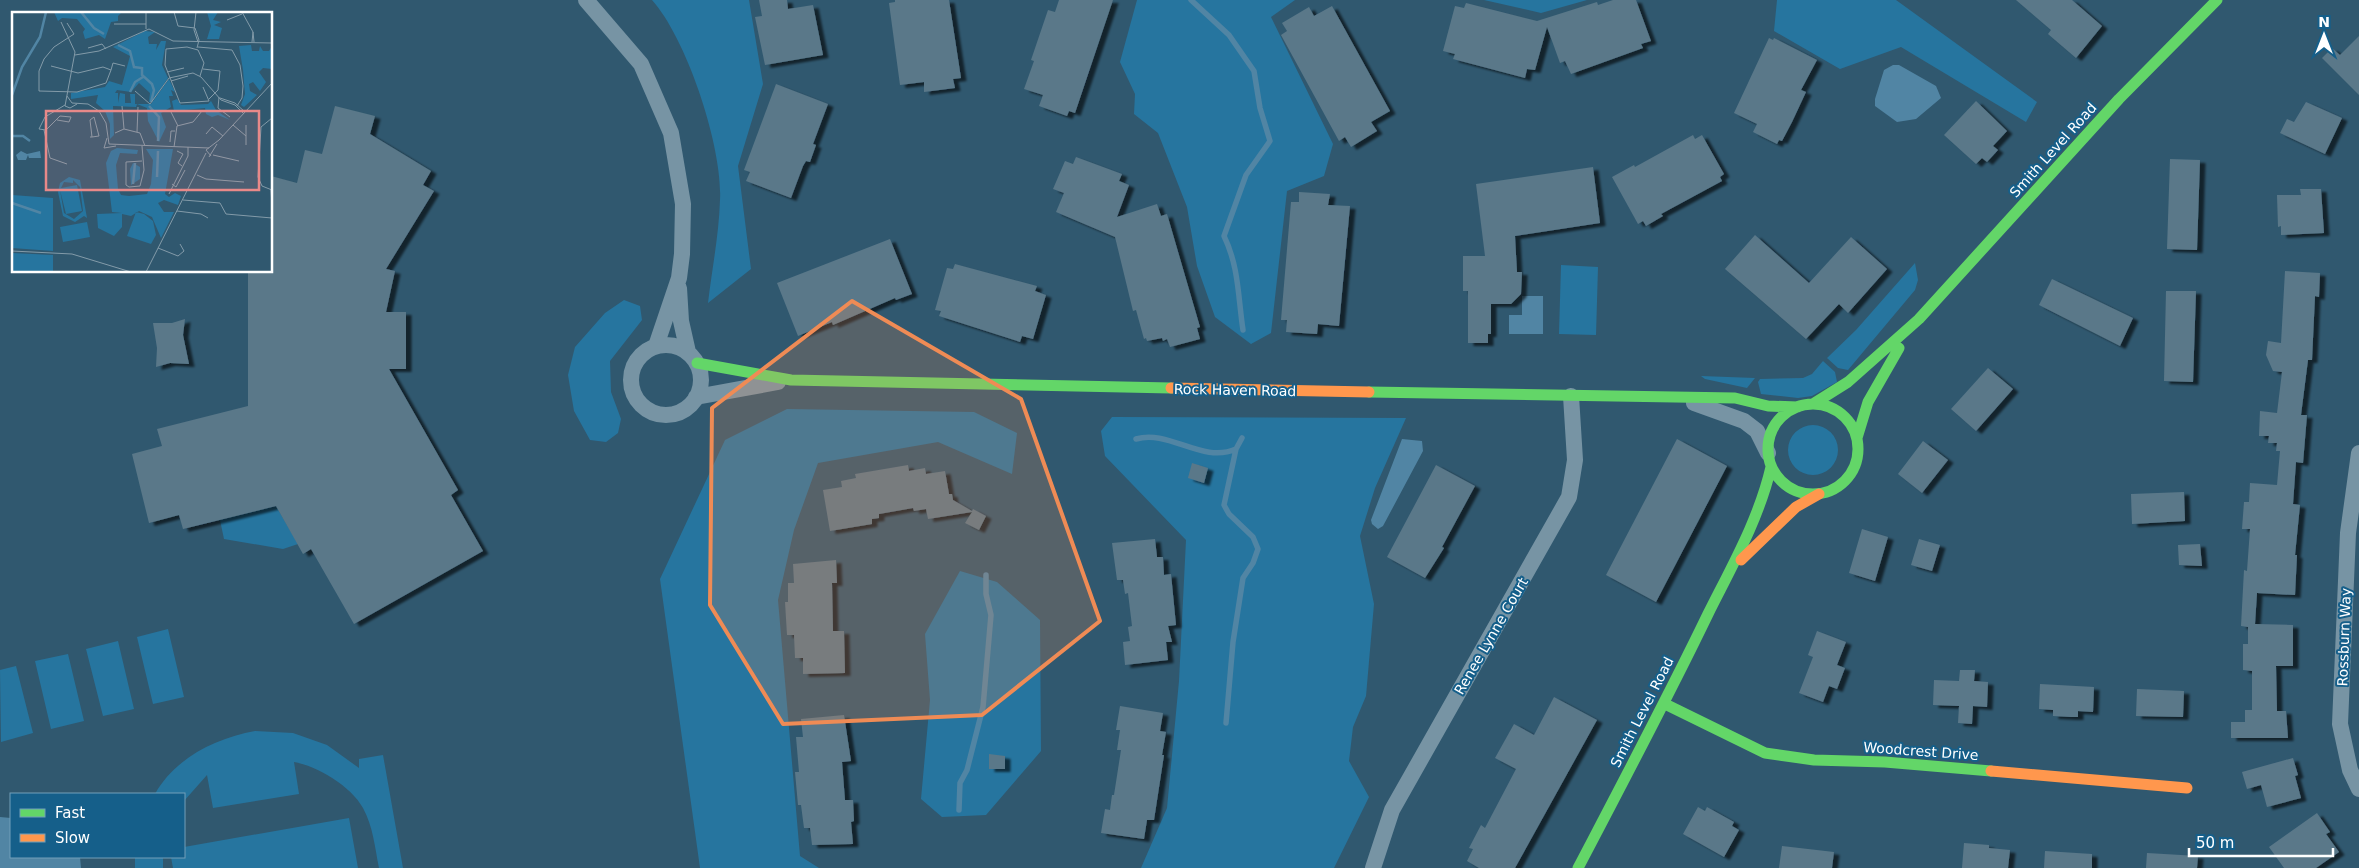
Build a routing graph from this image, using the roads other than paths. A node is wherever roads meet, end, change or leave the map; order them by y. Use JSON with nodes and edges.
{"nodes":[{"id":1,"x":586,"y":0,"type":"edge"},
{"id":2,"x":2217,"y":0,"type":"edge"},
{"id":3,"x":679,"y":278,"type":"junction"},
{"id":4,"x":1916,"y":323,"type":"junction"},
{"id":5,"x":656,"y":346,"type":"junction"},
{"id":6,"x":692,"y":357,"type":"junction"},
{"id":7,"x":791,"y":380,"type":"junction"},
{"id":8,"x":1572,"y":396,"type":"junction"},
{"id":9,"x":696,"y":397,"type":"junction"},
{"id":10,"x":1680,"y":398,"type":"junction"},
{"id":11,"x":1813,"y":404,"type":"junction"},
{"id":12,"x":1798,"y":407,"type":"junction"},
{"id":13,"x":1857,"y":438,"type":"junction"},
{"id":14,"x":2359,"y":453,"type":"edge"},
{"id":15,"x":1770,"y":460,"type":"junction"},
{"id":16,"x":1819,"y":494,"type":"junction"},
{"id":17,"x":1730,"y":569,"type":"junction"},
{"id":18,"x":1665,"y":704,"type":"junction"},
{"id":19,"x":2187,"y":788,"type":"dead end"},
{"id":20,"x":2359,"y":789,"type":"edge"},
{"id":21,"x":1373,"y":868,"type":"edge"},
{"id":22,"x":1578,"y":868,"type":"edge"}],
"edges":[{"from":1,"to":3,"type":"street"},
{"from":2,"to":4,"type":"street","name":"Smith Level Road"},
{"from":3,"to":5,"type":"street"},
{"from":3,"to":6,"type":"street"},
{"from":4,"to":11,"type":"street","name":"Smith Level Road"},
{"from":4,"to":13,"type":"street","name":"Smith Level Road"},
{"from":5,"to":6,"type":"street","name":"Rock Haven Road"},
{"from":5,"to":9,"type":"street"},
{"from":6,"to":7,"type":"street","name":"Rock Haven Road"},
{"from":6,"to":9,"type":"street"},
{"from":7,"to":8,"type":"street","name":"Rock Haven Road"},
{"from":7,"to":9,"type":"street","name":"Rock Haven Road"},
{"from":8,"to":10,"type":"street","name":"Rock Haven Road"},
{"from":8,"to":21,"type":"street","name":"Renee Lynne Court"},
{"from":10,"to":12,"type":"street","name":"Rock Haven Road"},
{"from":10,"to":15,"type":"street","name":"Rock Haven Road"},
{"from":11,"to":12,"type":"street"},
{"from":11,"to":13,"type":"street"},
{"from":12,"to":15,"type":"street"},
{"from":13,"to":16,"type":"street"},
{"from":14,"to":20,"type":"street","name":"Rossburn Way"},
{"from":15,"to":16,"type":"street"},
{"from":15,"to":17,"type":"street","name":"Smith Level Road"},
{"from":16,"to":17,"type":"street","name":"Smith Level Road"},
{"from":17,"to":18,"type":"street","name":"Smith Level Road"},
{"from":18,"to":19,"type":"street","name":"Woodcrest Drive"},
{"from":18,"to":22,"type":"street","name":"Smith Level Road"}]}
